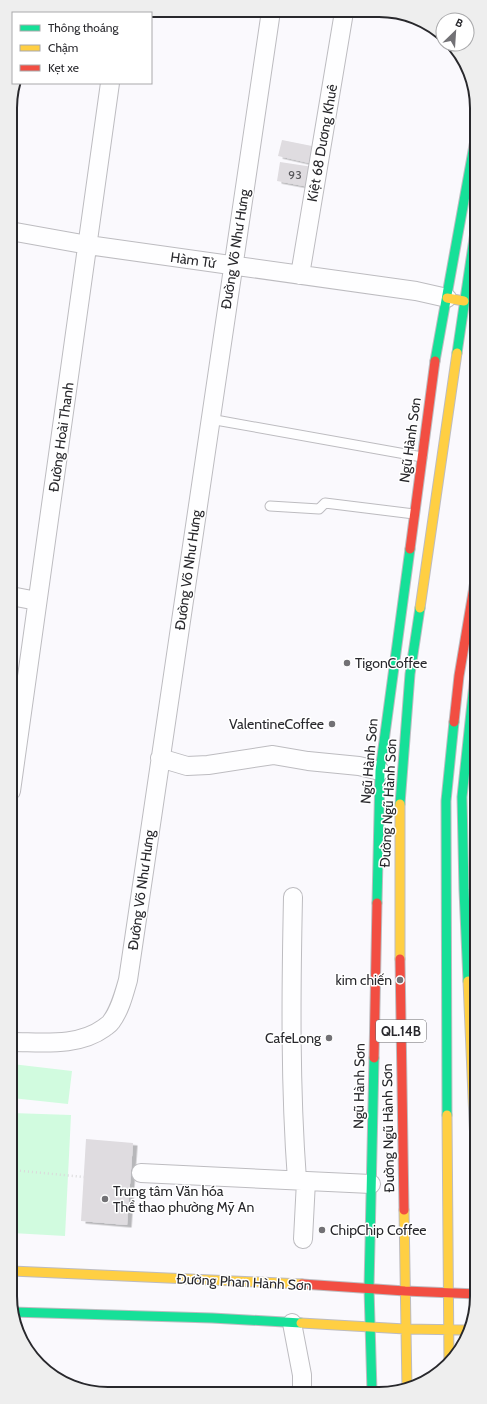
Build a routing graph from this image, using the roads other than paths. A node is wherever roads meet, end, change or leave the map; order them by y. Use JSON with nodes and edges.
{"nodes":[{"id":1,"x":270,"y":17,"type":"edge"},
{"id":2,"x":343,"y":17,"type":"edge"},
{"id":3,"x":110,"y":84,"type":"edge"},
{"id":4,"x":470,"y":168,"type":"edge"},
{"id":5,"x":17,"y":232,"type":"edge"},
{"id":6,"x":88,"y":245,"type":"junction"},
{"id":7,"x":470,"y":263,"type":"edge"},
{"id":8,"x":233,"y":265,"type":"junction"},
{"id":9,"x":300,"y":275,"type":"junction"},
{"id":10,"x":447,"y":298,"type":"junction"},
{"id":11,"x":464,"y":301,"type":"junction"},
{"id":12,"x":210,"y":419,"type":"junction"},
{"id":13,"x":422,"y":457,"type":"junction"},
{"id":14,"x":270,"y":506,"type":"dead end"},
{"id":15,"x":414,"y":514,"type":"junction"},
{"id":16,"x":17,"y":597,"type":"edge"},
{"id":17,"x":37,"y":601,"type":"junction"},
{"id":18,"x":470,"y":611,"type":"edge"},
{"id":19,"x":470,"y":735,"type":"edge"},
{"id":20,"x":17,"y":746,"type":"edge"},
{"id":21,"x":160,"y":758,"type":"junction"},
{"id":22,"x":380,"y":771,"type":"junction"},
{"id":23,"x":446,"y":888,"type":"junction"},
{"id":24,"x":464,"y":890,"type":"junction"},
{"id":25,"x":470,"y":890,"type":"edge"},
{"id":26,"x":293,"y":897,"type":"dead end"},
{"id":27,"x":470,"y":1028,"type":"edge"},
{"id":28,"x":17,"y":1042,"type":"edge"},
{"id":29,"x":141,"y":1173,"type":"dead end"},
{"id":30,"x":301,"y":1181,"type":"junction"},
{"id":31,"x":371,"y":1184,"type":"junction"},
{"id":32,"x":303,"y":1239,"type":"dead end"},
{"id":33,"x":17,"y":1271,"type":"edge"},
{"id":34,"x":369,"y":1288,"type":"junction"},
{"id":35,"x":405,"y":1291,"type":"junction"},
{"id":36,"x":448,"y":1294,"type":"junction"},
{"id":37,"x":470,"y":1294,"type":"edge"},
{"id":38,"x":19,"y":1312,"type":"edge"},
{"id":39,"x":292,"y":1323,"type":"junction"},
{"id":40,"x":370,"y":1326,"type":"junction"},
{"id":41,"x":405,"y":1328,"type":"junction"},
{"id":42,"x":448,"y":1330,"type":"junction"},
{"id":43,"x":463,"y":1330,"type":"edge"},
{"id":44,"x":449,"y":1355,"type":"edge"},
{"id":45,"x":407,"y":1383,"type":"edge"},
{"id":46,"x":302,"y":1387,"type":"edge"},
{"id":47,"x":372,"y":1387,"type":"edge"}],
"edges":[{"from":1,"to":8,"type":"street","name":"Đường Võ Như Hưng"},
{"from":2,"to":9,"type":"street","name":"Kiệt 68 Dương Khuê"},
{"from":3,"to":6,"type":"street","name":"Đường Hoài Thanh"},
{"from":4,"to":10,"type":"main road","name":"Ngũ Hành Sơn"},
{"from":5,"to":6,"type":"street","name":"Hàm Tử"},
{"from":6,"to":8,"type":"street","name":"Hàm Tử"},
{"from":6,"to":17,"type":"street","name":"Đường Hoài Thanh"},
{"from":7,"to":11,"type":"main road","number":"QL.14B"},
{"from":8,"to":9,"type":"street","name":"Hàm Tử"},
{"from":8,"to":12,"type":"street","name":"Đường Võ Như Hưng"},
{"from":9,"to":10,"type":"street","name":"Hàm Tử"},
{"from":10,"to":11,"type":"main road"},
{"from":10,"to":13,"type":"main road","name":"Ngũ Hành Sơn"},
{"from":11,"to":35,"type":"main road","name":"Đường Ngũ Hành Sơn","number":"QL.14B"},
{"from":12,"to":13,"type":"lane"},
{"from":12,"to":21,"type":"street","name":"Đường Võ Như Hưng"},
{"from":13,"to":15,"type":"main road","name":"Ngũ Hành Sơn"},
{"from":14,"to":15,"type":"lane"},
{"from":15,"to":22,"type":"main road","name":"Ngũ Hành Sơn"},
{"from":16,"to":17,"type":"street"},
{"from":17,"to":20,"type":"street","name":"Đường Hoài Thanh"},
{"from":18,"to":23,"type":"main road","number":"QL.14B"},
{"from":19,"to":24,"type":"main road"},
{"from":21,"to":22,"type":"street"},
{"from":21,"to":28,"type":"street","name":"Đường Võ Như Hưng"},
{"from":22,"to":31,"type":"main road","name":"Ngũ Hành Sơn"},
{"from":23,"to":24,"type":"lane"},
{"from":23,"to":36,"type":"main road","number":"QL.14B"},
{"from":24,"to":25,"type":"lane"},
{"from":24,"to":27,"type":"main road"},
{"from":26,"to":30,"type":"street"},
{"from":29,"to":30,"type":"street"},
{"from":30,"to":31,"type":"street"},
{"from":30,"to":32,"type":"street"},
{"from":31,"to":34,"type":"main road","name":"Ngũ Hành Sơn"},
{"from":33,"to":34,"type":"main road","name":"Đường Phan Hành Sơn"},
{"from":34,"to":35,"type":"main road","name":"Đường Phan Hành Sơn"},
{"from":34,"to":40,"type":"main road","name":"Ngũ Hành Sơn"},
{"from":35,"to":36,"type":"main road","name":"Đường Phan Hành Sơn"},
{"from":35,"to":41,"type":"main road","name":"Đường Ngũ Hành Sơn","number":"QL.14B"},
{"from":36,"to":37,"type":"main road","name":"Đường Phan Hành Sơn"},
{"from":36,"to":42,"type":"main road","number":"QL.14B"},
{"from":38,"to":39,"type":"main road"},
{"from":39,"to":40,"type":"main road"},
{"from":39,"to":46,"type":"street"},
{"from":40,"to":41,"type":"main road"},
{"from":40,"to":47,"type":"main road","name":"Ngũ Hành Sơn"},
{"from":41,"to":42,"type":"main road"},
{"from":41,"to":45,"type":"main road","name":"Đường Ngũ Hành Sơn","number":"QL.14B"},
{"from":42,"to":43,"type":"main road"},
{"from":42,"to":44,"type":"main road","number":"QL.14B"}]}
